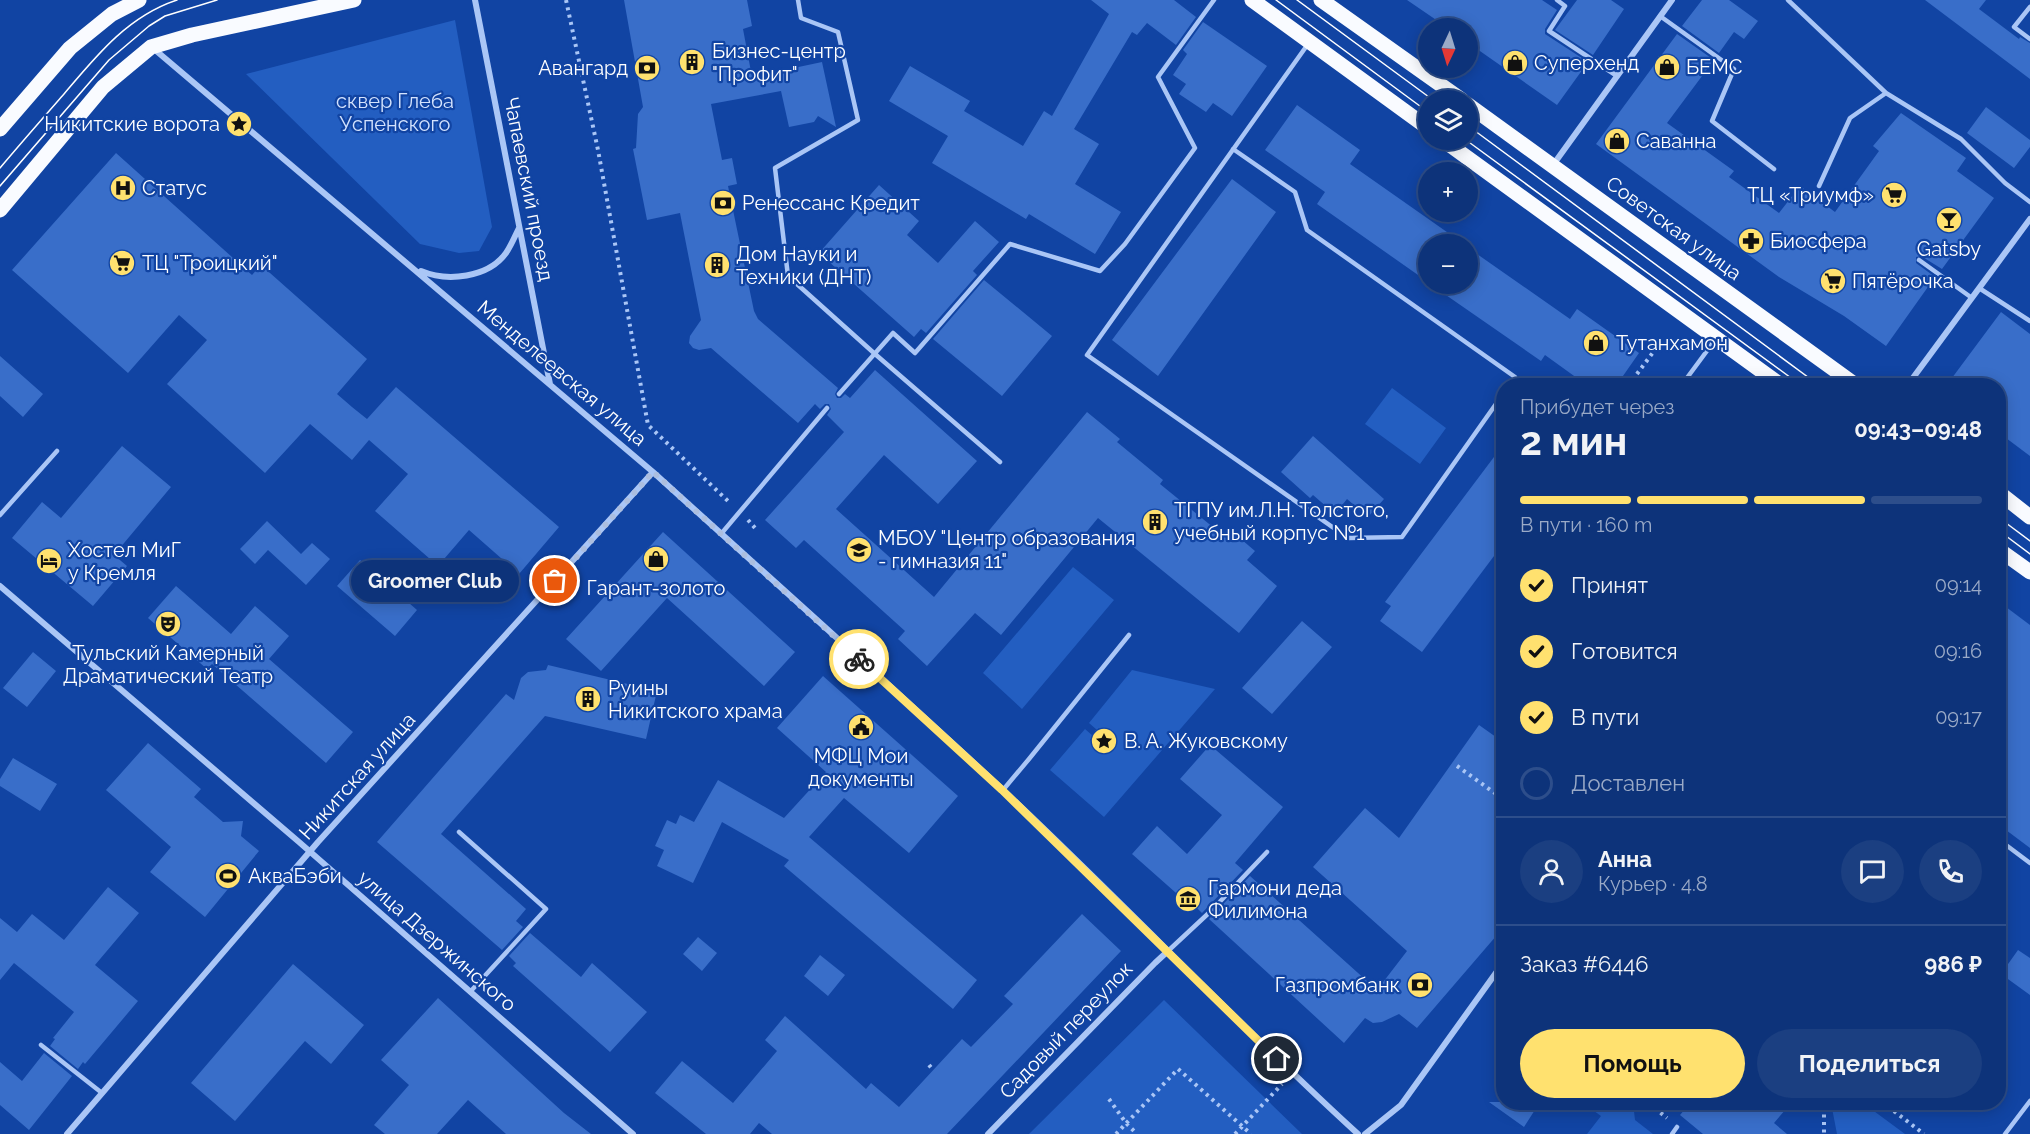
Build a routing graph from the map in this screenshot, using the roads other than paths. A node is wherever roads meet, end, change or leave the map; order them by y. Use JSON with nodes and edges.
{"nodes":[{"id":1,"x":139,"y":0,"type":"edge"},
{"id":2,"x":354,"y":0,"type":"edge"},
{"id":3,"x":475,"y":0,"type":"edge"},
{"id":4,"x":798,"y":0,"type":"edge"},
{"id":5,"x":1215,"y":0,"type":"edge"},
{"id":6,"x":1252,"y":0,"type":"edge"},
{"id":7,"x":1321,"y":0,"type":"edge"},
{"id":8,"x":1557,"y":0,"type":"edge"},
{"id":9,"x":1672,"y":0,"type":"edge"},
{"id":10,"x":1788,"y":0,"type":"edge"},
{"id":11,"x":2030,"y":7,"type":"edge"},
{"id":12,"x":1660,"y":16,"type":"junction"},
{"id":13,"x":2030,"y":39,"type":"edge"},
{"id":14,"x":1309,"y":42,"type":"junction"},
{"id":15,"x":151,"y":47,"type":"junction"},
{"id":16,"x":1617,"y":76,"type":"junction"},
{"id":17,"x":1448,"y":90,"type":"edge"},
{"id":18,"x":1886,"y":93,"type":"junction"},
{"id":19,"x":1478,"y":112,"type":"edge"},
{"id":20,"x":1418,"y":121,"type":"edge"},
{"id":21,"x":0,"y":129,"type":"edge"},
{"id":22,"x":1233,"y":149,"type":"junction"},
{"id":23,"x":1457,"y":150,"type":"edge"},
{"id":24,"x":1552,"y":166,"type":"junction"},
{"id":25,"x":1774,"y":169,"type":"dead end"},
{"id":26,"x":1819,"y":186,"type":"dead end"},
{"id":27,"x":2030,"y":202,"type":"edge"},
{"id":28,"x":0,"y":210,"type":"edge"},
{"id":29,"x":2030,"y":219,"type":"edge"},
{"id":30,"x":519,"y":227,"type":"junction"},
{"id":31,"x":1918,"y":260,"type":"dead end"},
{"id":32,"x":414,"y":268,"type":"junction"},
{"id":33,"x":1979,"y":288,"type":"junction"},
{"id":34,"x":1972,"y":298,"type":"junction"},
{"id":35,"x":2030,"y":321,"type":"edge"},
{"id":36,"x":1717,"y":338,"type":"junction"},
{"id":37,"x":874,"y":354,"type":"junction"},
{"id":38,"x":1514,"y":378,"type":"edge"},
{"id":39,"x":1687,"y":378,"type":"edge"},
{"id":40,"x":1771,"y":378,"type":"edge"},
{"id":41,"x":1846,"y":378,"type":"edge"},
{"id":42,"x":1913,"y":378,"type":"edge"},
{"id":43,"x":550,"y":384,"type":"junction"},
{"id":44,"x":838,"y":394,"type":"dead end"},
{"id":45,"x":1496,"y":404,"type":"edge"},
{"id":46,"x":827,"y":408,"type":"dead end"},
{"id":47,"x":57,"y":451,"type":"dead end"},
{"id":48,"x":1000,"y":462,"type":"dead end"},
{"id":49,"x":653,"y":472,"type":"junction"},
{"id":50,"x":2006,"y":498,"type":"edge"},
{"id":51,"x":0,"y":515,"type":"edge"},
{"id":52,"x":2030,"y":517,"type":"edge"},
{"id":53,"x":722,"y":534,"type":"junction"},
{"id":54,"x":2006,"y":555,"type":"edge"},
{"id":55,"x":2030,"y":572,"type":"edge"},
{"id":56,"x":0,"y":586,"type":"edge"},
{"id":57,"x":1129,"y":635,"type":"dead end"},
{"id":58,"x":1002,"y":790,"type":"junction"},
{"id":59,"x":459,"y":832,"type":"dead end"},
{"id":60,"x":2006,"y":845,"type":"edge"},
{"id":61,"x":310,"y":852,"type":"junction"},
{"id":62,"x":1267,"y":852,"type":"dead end"},
{"id":63,"x":2030,"y":862,"type":"edge"},
{"id":64,"x":1168,"y":951,"type":"junction"},
{"id":65,"x":1496,"y":973,"type":"edge"},
{"id":66,"x":470,"y":992,"type":"junction"},
{"id":67,"x":41,"y":1045,"type":"dead end"},
{"id":68,"x":102,"y":1093,"type":"junction"},
{"id":69,"x":2030,"y":1101,"type":"edge"},
{"id":70,"x":1677,"y":1127,"type":"dead end"},
{"id":71,"x":67,"y":1134,"type":"edge"},
{"id":72,"x":633,"y":1134,"type":"edge"},
{"id":73,"x":988,"y":1134,"type":"edge"},
{"id":74,"x":1358,"y":1134,"type":"edge"},
{"id":75,"x":1365,"y":1134,"type":"edge"},
{"id":76,"x":1672,"y":1134,"type":"edge"},
{"id":77,"x":2005,"y":1134,"type":"edge"}],
"edges":[{"from":1,"to":21,"type":"main road"},
{"from":2,"to":15,"type":"main road"},
{"from":3,"to":30,"type":"street","name":"Чапаевский проезд"},
{"from":4,"to":37,"type":"lane"},
{"from":5,"to":37,"type":"lane"},
{"from":6,"to":14,"type":"main road"},
{"from":7,"to":17,"type":"main road"},
{"from":8,"to":16,"type":"lane"},
{"from":9,"to":12,"type":"street"},
{"from":10,"to":18,"type":"lane"},
{"from":11,"to":13,"type":"lane"},
{"from":12,"to":16,"type":"street"},
{"from":12,"to":25,"type":"lane"},
{"from":14,"to":20,"type":"main road"},
{"from":14,"to":22,"type":"lane"},
{"from":15,"to":28,"type":"main road"},
{"from":15,"to":32,"type":"street","name":"Менделеевская улица"},
{"from":16,"to":24,"type":"street"},
{"from":18,"to":26,"type":"lane"},
{"from":18,"to":27,"type":"lane"},
{"from":19,"to":24,"type":"main road","name":"Советская улица"},
{"from":22,"to":38,"type":"lane"},
{"from":22,"to":45,"type":"lane"},
{"from":23,"to":36,"type":"main road"},
{"from":24,"to":41,"type":"main road","name":"Советская улица"},
{"from":29,"to":33,"type":"street"},
{"from":30,"to":32,"type":"street"},
{"from":30,"to":43,"type":"street","name":"Чапаевский проезд"},
{"from":31,"to":34,"type":"lane"},
{"from":32,"to":43,"type":"street","name":"Менделеевская улица"},
{"from":33,"to":34,"type":"street"},
{"from":33,"to":35,"type":"lane"},
{"from":34,"to":42,"type":"street"},
{"from":36,"to":39,"type":"lane"},
{"from":36,"to":40,"type":"main road"},
{"from":37,"to":44,"type":"lane"},
{"from":37,"to":48,"type":"lane"},
{"from":43,"to":49,"type":"street","name":"Менделеевская улица"},
{"from":46,"to":53,"type":"lane"},
{"from":47,"to":51,"type":"lane"},
{"from":49,"to":53,"type":"street","name":"Менделеевская улица"},
{"from":49,"to":61,"type":"street","name":"Никитская улица"},
{"from":50,"to":52,"type":"main road"},
{"from":53,"to":58,"type":"street","name":"Менделеевская улица"},
{"from":54,"to":55,"type":"main road"},
{"from":56,"to":61,"type":"street","name":"улица Дзержинского"},
{"from":57,"to":58,"type":"lane"},
{"from":58,"to":64,"type":"street","name":"Менделеевская улица"},
{"from":59,"to":66,"type":"lane"},
{"from":60,"to":63,"type":"lane"},
{"from":61,"to":66,"type":"street","name":"улица Дзержинского"},
{"from":61,"to":68,"type":"street","name":"Никитская улица"},
{"from":62,"to":64,"type":"lane"},
{"from":64,"to":73,"type":"street","name":"Садовый переулок"},
{"from":64,"to":74,"type":"street","name":"Менделеевская улица"},
{"from":65,"to":75,"type":"street"},
{"from":66,"to":72,"type":"street","name":"улица Дзержинского"},
{"from":67,"to":68,"type":"lane"},
{"from":68,"to":71,"type":"street","name":"Никитская улица"},
{"from":69,"to":77,"type":"lane"},
{"from":70,"to":76,"type":"lane"}]}
